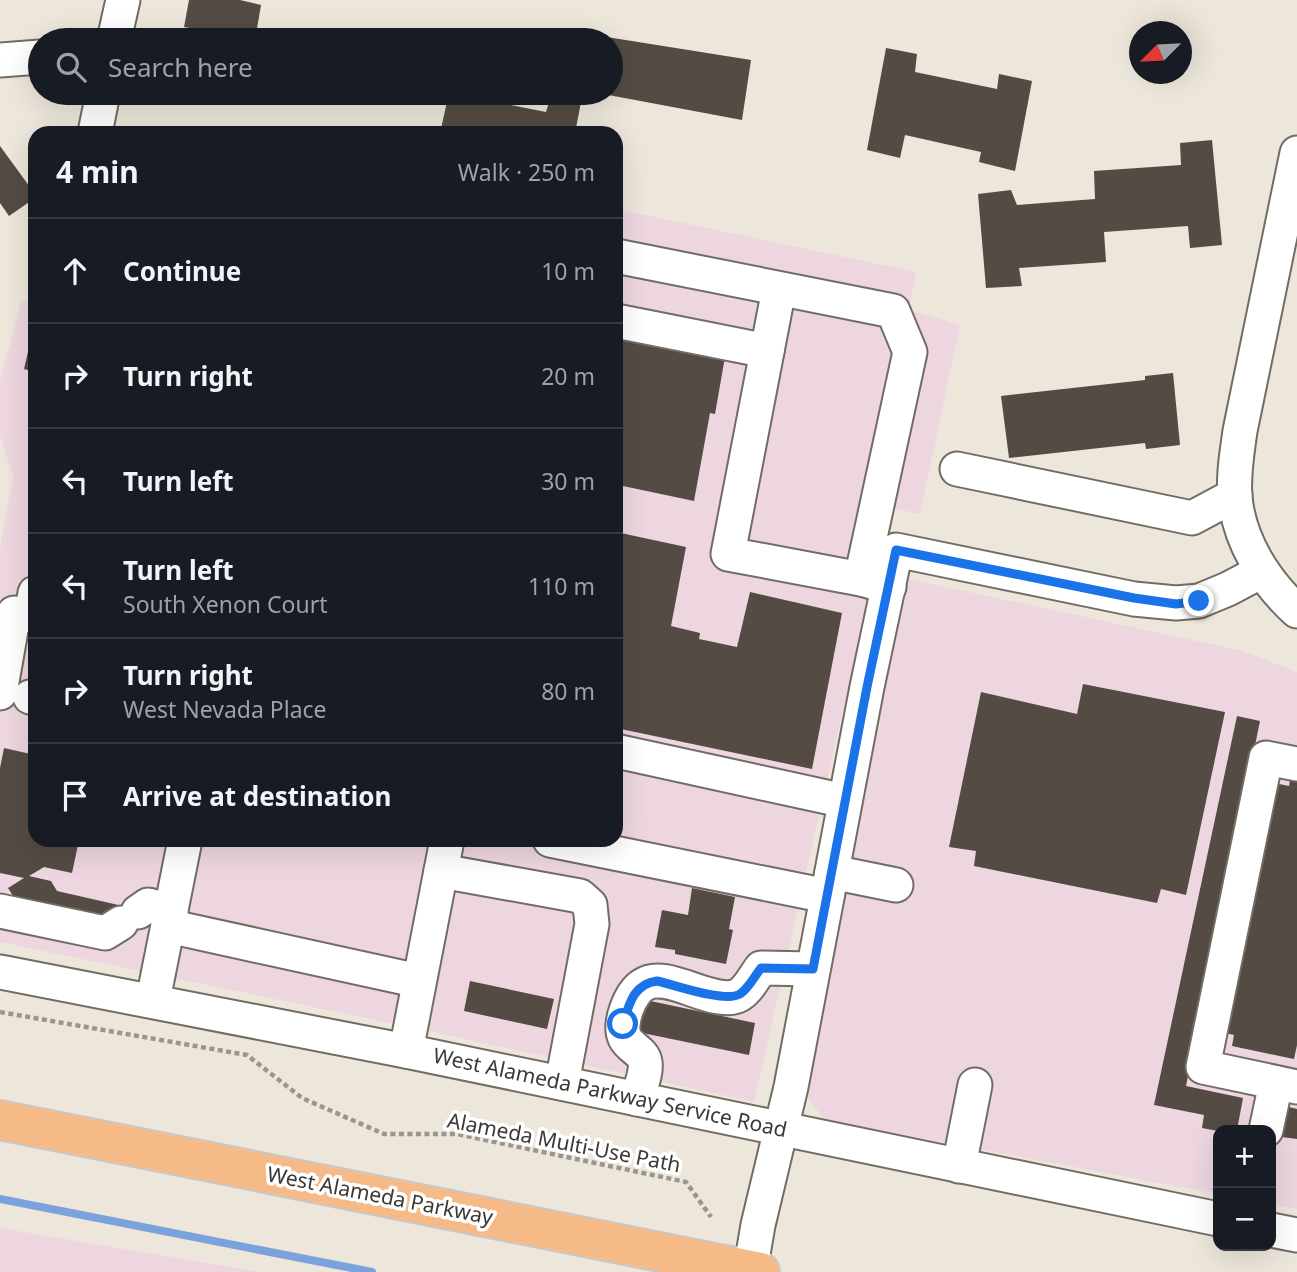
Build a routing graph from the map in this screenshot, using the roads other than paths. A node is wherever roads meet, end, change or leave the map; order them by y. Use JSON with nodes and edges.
{"nodes":[{"id":1,"x":123,"y":0,"type":"edge"},
{"id":2,"x":117,"y":28,"type":"edge"},
{"id":3,"x":28,"y":58,"type":"edge"},
{"id":4,"x":0,"y":60,"type":"edge"},
{"id":5,"x":101,"y":105,"type":"edge"},
{"id":6,"x":96,"y":126,"type":"edge"},
{"id":7,"x":1297,"y":153,"type":"edge"},
{"id":8,"x":623,"y":257,"type":"edge"},
{"id":9,"x":779,"y":289,"type":"junction"},
{"id":10,"x":623,"y":322,"type":"edge"},
{"id":11,"x":768,"y":351,"type":"junction"},
{"id":12,"x":957,"y":468,"type":"dead end"},
{"id":13,"x":1235,"y":495,"type":"junction"},
{"id":14,"x":1262,"y":571,"type":"junction"},
{"id":15,"x":875,"y":583,"type":"junction"},
{"id":16,"x":23,"y":610,"type":"edge"},
{"id":17,"x":1297,"y":611,"type":"edge"},
{"id":18,"x":22,"y":696,"type":"edge"},
{"id":19,"x":623,"y":753,"type":"edge"},
{"id":20,"x":1297,"y":764,"type":"edge"},
{"id":21,"x":845,"y":801,"type":"junction"},
{"id":22,"x":184,"y":847,"type":"edge"},
{"id":23,"x":594,"y":847,"type":"edge"},
{"id":24,"x":444,"y":855,"type":"edge"},
{"id":25,"x":829,"y":884,"type":"junction"},
{"id":26,"x":896,"y":885,"type":"dead end"},
{"id":27,"x":0,"y":911,"type":"edge"},
{"id":28,"x":169,"y":919,"type":"junction"},
{"id":29,"x":813,"y":969,"type":"junction"},
{"id":30,"x":0,"y":972,"type":"edge"},
{"id":31,"x":419,"y":981,"type":"junction"},
{"id":32,"x":153,"y":1000,"type":"junction"},
{"id":33,"x":406,"y":1051,"type":"junction"},
{"id":34,"x":562,"y":1083,"type":"junction"},
{"id":35,"x":975,"y":1085,"type":"dead end"},
{"id":36,"x":1287,"y":1085,"type":"edge"},
{"id":37,"x":637,"y":1099,"type":"junction"},
{"id":38,"x":0,"y":1120,"type":"edge"},
{"id":39,"x":1268,"y":1125,"type":"edge"},
{"id":40,"x":782,"y":1130,"type":"junction"},
{"id":41,"x":959,"y":1166,"type":"junction"},
{"id":42,"x":1213,"y":1218,"type":"edge"},
{"id":43,"x":1276,"y":1231,"type":"edge"},
{"id":44,"x":1297,"y":1235,"type":"edge"},
{"id":45,"x":754,"y":1271,"type":"edge"}],
"edges":[{"from":1,"to":2,"type":"street"},
{"from":3,"to":4,"type":"street"},
{"from":5,"to":6,"type":"street"},
{"from":7,"to":13,"type":"street"},
{"from":8,"to":9,"type":"street"},
{"from":9,"to":11,"type":"street"},
{"from":9,"to":15,"type":"street"},
{"from":10,"to":11,"type":"street"},
{"from":11,"to":15,"type":"street"},
{"from":12,"to":13,"type":"street"},
{"from":13,"to":14,"type":"street"},
{"from":14,"to":15,"type":"street"},
{"from":14,"to":17,"type":"street"},
{"from":15,"to":21,"type":"street"},
{"from":16,"to":18,"type":"street"},
{"from":19,"to":21,"type":"street"},
{"from":20,"to":36,"type":"street"},
{"from":21,"to":25,"type":"street"},
{"from":22,"to":28,"type":"street"},
{"from":23,"to":25,"type":"street"},
{"from":24,"to":31,"type":"street"},
{"from":24,"to":34,"type":"street"},
{"from":25,"to":26,"type":"street"},
{"from":25,"to":29,"type":"street"},
{"from":27,"to":28,"type":"street"},
{"from":28,"to":31,"type":"street"},
{"from":28,"to":32,"type":"street"},
{"from":29,"to":37,"type":"street"},
{"from":29,"to":40,"type":"street"},
{"from":30,"to":32,"type":"street","name":"West Alameda Parkway Service Road"},
{"from":31,"to":33,"type":"street"},
{"from":32,"to":33,"type":"street","name":"West Alameda Parkway Service Road"},
{"from":33,"to":34,"type":"street","name":"West Alameda Parkway Service Road"},
{"from":34,"to":37,"type":"street","name":"West Alameda Parkway Service Road"},
{"from":35,"to":41,"type":"street"},
{"from":36,"to":39,"type":"street"},
{"from":37,"to":40,"type":"street","name":"West Alameda Parkway Service Road"},
{"from":38,"to":45,"type":"main road","name":"West Alameda Parkway"},
{"from":40,"to":41,"type":"street","name":"West Alameda Parkway Service Road"},
{"from":40,"to":45,"type":"street"},
{"from":41,"to":42,"type":"street","name":"West Alameda Parkway Service Road"},
{"from":43,"to":44,"type":"street"}]}
